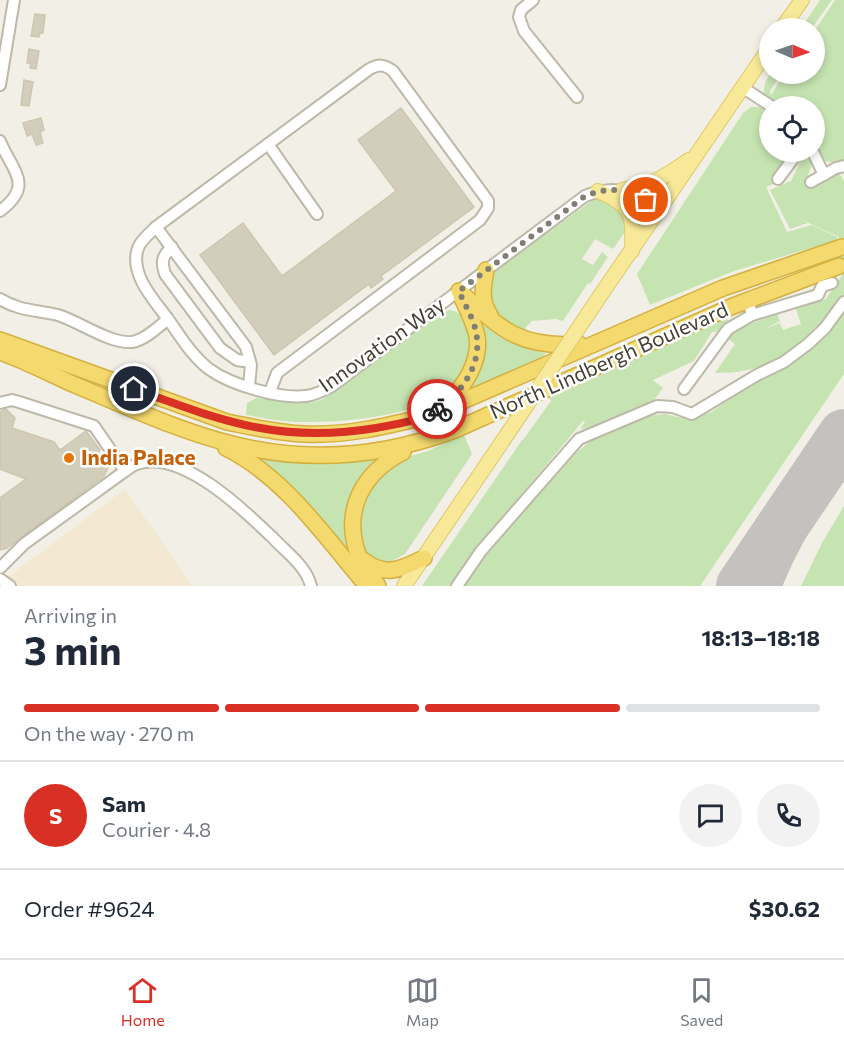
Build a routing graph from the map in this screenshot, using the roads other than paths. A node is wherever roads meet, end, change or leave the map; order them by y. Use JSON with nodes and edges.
{"nodes":[{"id":1,"x":14,"y":0,"type":"edge"},
{"id":2,"x":533,"y":0,"type":"edge"},
{"id":3,"x":802,"y":0,"type":"edge"},
{"id":4,"x":789,"y":18,"type":"edge"},
{"id":5,"x":759,"y":63,"type":"edge"},
{"id":6,"x":0,"y":85,"type":"edge"},
{"id":7,"x":742,"y":87,"type":"junction"},
{"id":8,"x":577,"y":97,"type":"dead end"},
{"id":9,"x":759,"y":98,"type":"edge"},
{"id":10,"x":0,"y":141,"type":"edge"},
{"id":11,"x":268,"y":144,"type":"junction"},
{"id":12,"x":696,"y":156,"type":"junction"},
{"id":13,"x":791,"y":162,"type":"edge"},
{"id":14,"x":818,"y":162,"type":"edge"},
{"id":15,"x":844,"y":166,"type":"edge"},
{"id":16,"x":824,"y":175,"type":"junction"},
{"id":17,"x":778,"y":179,"type":"dead end"},
{"id":18,"x":811,"y":182,"type":"dead end"},
{"id":19,"x":622,"y":190,"type":"junction"},
{"id":20,"x":598,"y":191,"type":"junction"},
{"id":21,"x":660,"y":209,"type":"junction"},
{"id":22,"x":0,"y":211,"type":"edge"},
{"id":23,"x":317,"y":214,"type":"dead end"},
{"id":24,"x":156,"y":227,"type":"junction"},
{"id":25,"x":172,"y":247,"type":"junction"},
{"id":26,"x":842,"y":247,"type":"dead end"},
{"id":27,"x":632,"y":251,"type":"junction"},
{"id":28,"x":839,"y":266,"type":"dead end"},
{"id":29,"x":486,"y":270,"type":"junction"},
{"id":30,"x":832,"y":283,"type":"dead end"},
{"id":31,"x":459,"y":291,"type":"junction"},
{"id":32,"x":0,"y":299,"type":"edge"},
{"id":33,"x":748,"y":300,"type":"junction"},
{"id":34,"x":844,"y":302,"type":"edge"},
{"id":35,"x":752,"y":315,"type":"junction"},
{"id":36,"x":168,"y":319,"type":"junction"},
{"id":37,"x":497,"y":325,"type":"junction"},
{"id":38,"x":0,"y":328,"type":"edge"},
{"id":39,"x":0,"y":340,"type":"edge"},
{"id":40,"x":600,"y":341,"type":"junction"},
{"id":41,"x":31,"y":351,"type":"junction"},
{"id":42,"x":0,"y":354,"type":"edge"},
{"id":43,"x":250,"y":362,"type":"junction"},
{"id":44,"x":249,"y":386,"type":"junction"},
{"id":45,"x":684,"y":389,"type":"dead end"},
{"id":46,"x":276,"y":393,"type":"junction"},
{"id":47,"x":0,"y":404,"type":"edge"},
{"id":48,"x":428,"y":416,"type":"junction"},
{"id":49,"x":199,"y":434,"type":"junction"},
{"id":50,"x":422,"y":442,"type":"junction"},
{"id":51,"x":125,"y":471,"type":"junction"},
{"id":52,"x":359,"y":556,"type":"junction"},
{"id":53,"x":424,"y":558,"type":"junction"},
{"id":54,"x":2,"y":561,"type":"edge"},
{"id":55,"x":0,"y":579,"type":"edge"},
{"id":56,"x":9,"y":586,"type":"edge"},
{"id":57,"x":311,"y":586,"type":"edge"},
{"id":58,"x":367,"y":586,"type":"edge"},
{"id":59,"x":378,"y":586,"type":"edge"},
{"id":60,"x":404,"y":586,"type":"edge"},
{"id":61,"x":457,"y":586,"type":"edge"}],
"edges":[{"from":1,"to":6,"type":"street"},
{"from":2,"to":8,"type":"street"},
{"from":3,"to":4,"type":"main road"},
{"from":5,"to":7,"type":"main road"},
{"from":7,"to":9,"type":"street"},
{"from":7,"to":12,"type":"main road"},
{"from":10,"to":22,"type":"street"},
{"from":11,"to":23,"type":"street"},
{"from":11,"to":24,"type":"street","name":"Innovation Way"},
{"from":11,"to":46,"type":"street","name":"Innovation Way"},
{"from":12,"to":19,"type":"main road"},
{"from":12,"to":21,"type":"main road"},
{"from":13,"to":17,"type":"street"},
{"from":14,"to":16,"type":"street"},
{"from":15,"to":16,"type":"street"},
{"from":16,"to":18,"type":"street"},
{"from":19,"to":20,"type":"street","name":"Innovation Way"},
{"from":19,"to":21,"type":"street","name":"Innovation Way"},
{"from":20,"to":27,"type":"main road"},
{"from":20,"to":29,"type":"street","name":"Innovation Way"},
{"from":21,"to":27,"type":"main road"},
{"from":24,"to":25,"type":"street"},
{"from":24,"to":36,"type":"street","name":"Innovation Way"},
{"from":25,"to":43,"type":"street"},
{"from":25,"to":43,"type":"street"},
{"from":26,"to":40,"type":"highway","name":"North Lindbergh Boulevard"},
{"from":27,"to":53,"type":"main road","bridge":true},
{"from":28,"to":33,"type":"highway","name":"North Lindbergh Boulevard"},
{"from":29,"to":31,"type":"street","name":"Innovation Way"},
{"from":29,"to":37,"type":"highway"},
{"from":30,"to":35,"type":"street"},
{"from":31,"to":37,"type":"highway"},
{"from":31,"to":46,"type":"street","name":"Innovation Way"},
{"from":31,"to":48,"type":"highway"},
{"from":32,"to":36,"type":"street"},
{"from":33,"to":35,"type":"street"},
{"from":33,"to":50,"type":"highway","name":"North Lindbergh Boulevard"},
{"from":34,"to":61,"type":"street"},
{"from":35,"to":45,"type":"street"},
{"from":36,"to":44,"type":"street","name":"Innovation Way"},
{"from":37,"to":40,"type":"highway"},
{"from":38,"to":41,"type":"highway"},
{"from":39,"to":41,"type":"highway","name":"North Lindbergh Boulevard"},
{"from":40,"to":48,"type":"highway","name":"North Lindbergh Boulevard"},
{"from":41,"to":48,"type":"highway","name":"North Lindbergh Boulevard"},
{"from":42,"to":49,"type":"highway","name":"North Lindbergh Boulevard"},
{"from":43,"to":44,"type":"street"},
{"from":44,"to":46,"type":"street","name":"Innovation Way"},
{"from":47,"to":51,"type":"street"},
{"from":49,"to":50,"type":"highway","name":"North Lindbergh Boulevard"},
{"from":49,"to":58,"type":"highway"},
{"from":50,"to":52,"type":"highway"},
{"from":51,"to":54,"type":"street"},
{"from":51,"to":57,"type":"street"},
{"from":52,"to":53,"type":"highway"},
{"from":52,"to":59,"type":"highway"},
{"from":53,"to":60,"type":"main road"},
{"from":55,"to":56,"type":"street"}]}
